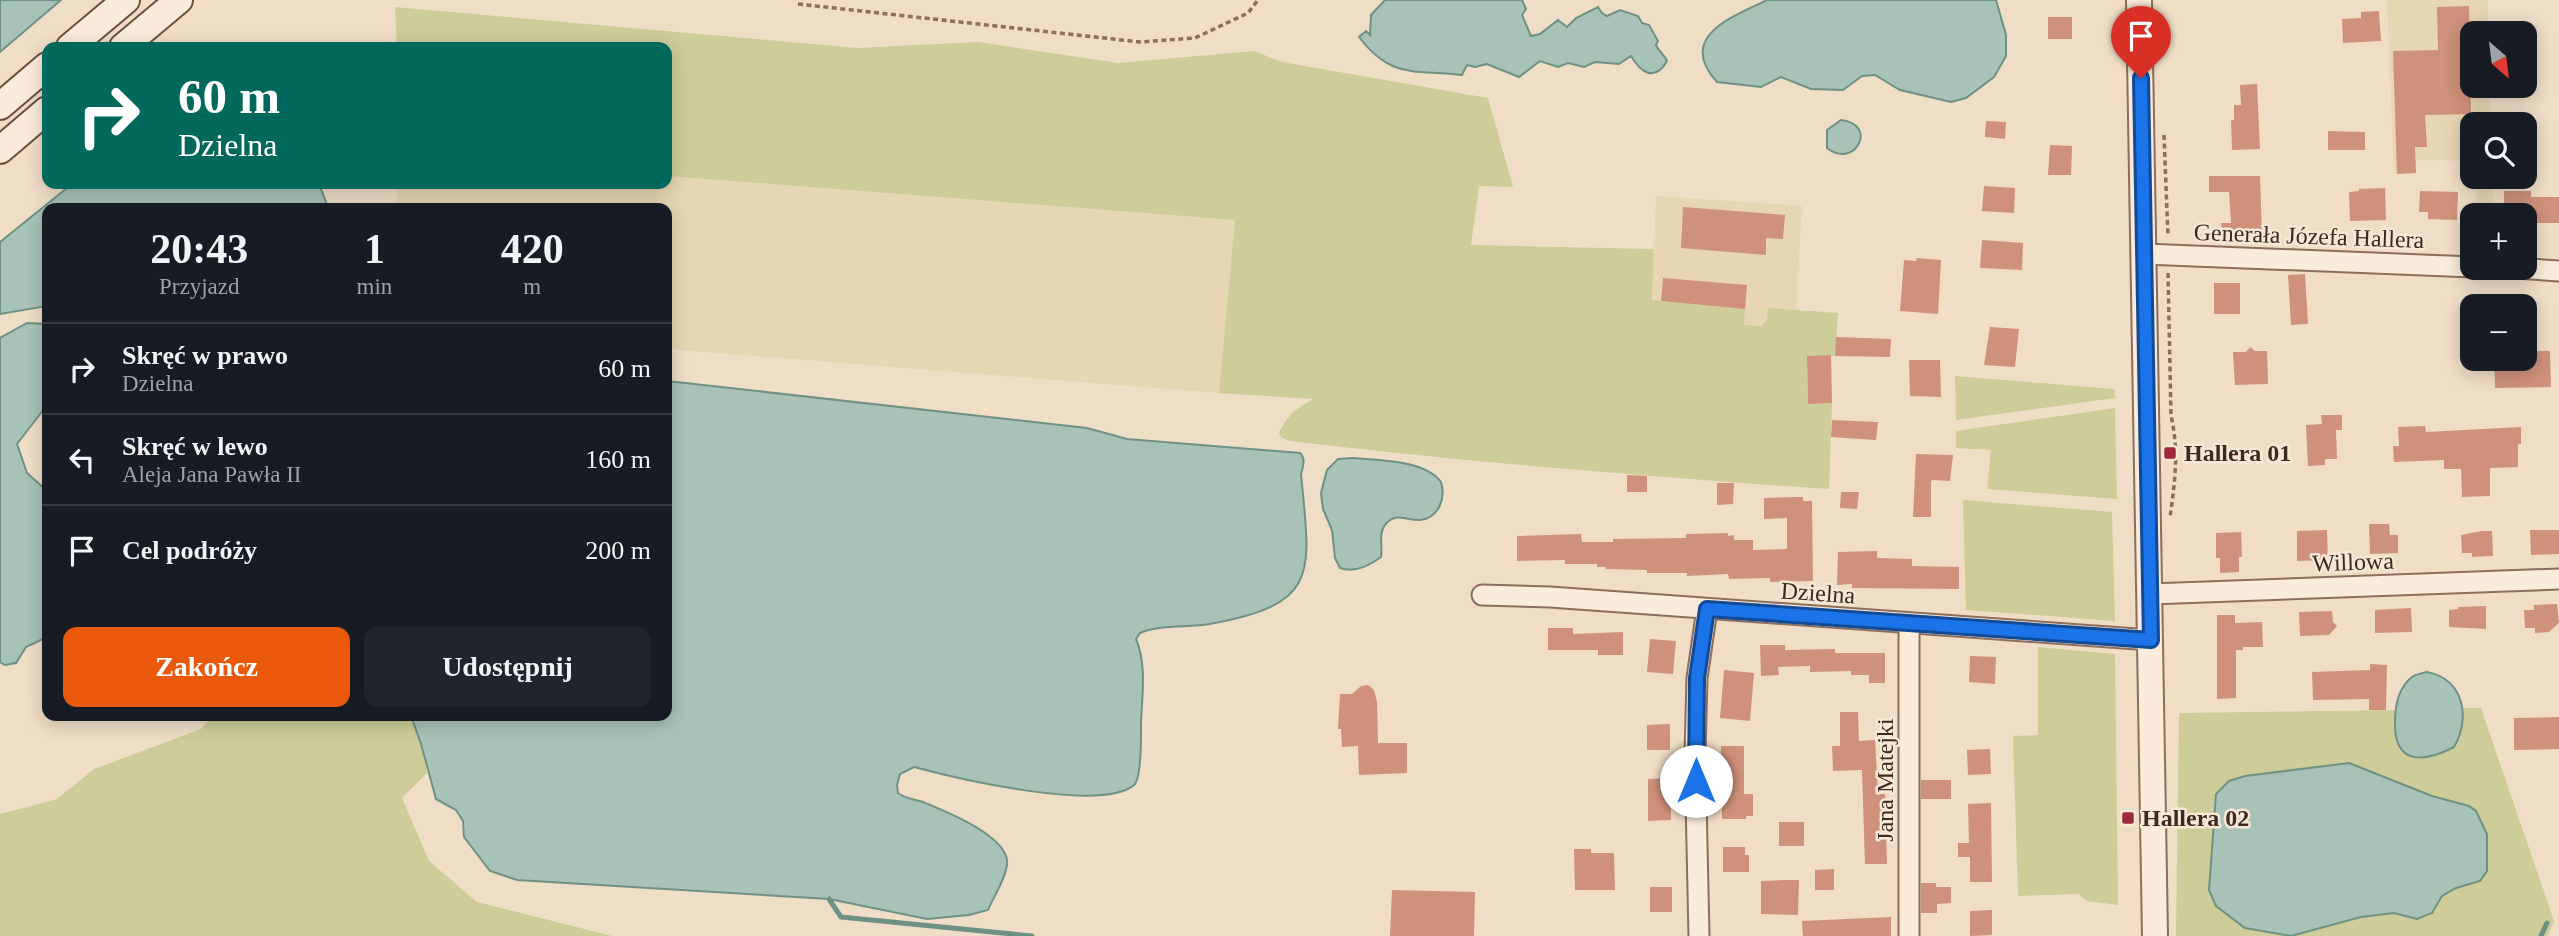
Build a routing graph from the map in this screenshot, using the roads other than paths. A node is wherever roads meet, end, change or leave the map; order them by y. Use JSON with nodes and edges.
{"nodes":[{"id":1,"x":126,"y":0,"type":"edge"},
{"id":2,"x":180,"y":0,"type":"edge"},
{"id":3,"x":2140,"y":0,"type":"edge"},
{"id":4,"x":76,"y":42,"type":"edge"},
{"id":5,"x":129,"y":42,"type":"edge"},
{"id":6,"x":42,"y":70,"type":"edge"},
{"id":7,"x":0,"y":106,"type":"edge"},
{"id":8,"x":42,"y":114,"type":"edge"},
{"id":9,"x":0,"y":150,"type":"edge"},
{"id":10,"x":2144,"y":254,"type":"junction"},
{"id":11,"x":2460,"y":266,"type":"edge"},
{"id":12,"x":2537,"y":270,"type":"edge"},
{"id":13,"x":2559,"y":271,"type":"edge"},
{"id":14,"x":2559,"y":579,"type":"edge"},
{"id":15,"x":2150,"y":594,"type":"junction"},
{"id":16,"x":1482,"y":595,"type":"dead end"},
{"id":17,"x":1707,"y":609,"type":"junction"},
{"id":18,"x":1909,"y":624,"type":"junction"},
{"id":19,"x":2151,"y":640,"type":"junction"},
{"id":20,"x":1699,"y":936,"type":"edge"},
{"id":21,"x":1909,"y":936,"type":"edge"},
{"id":22,"x":2155,"y":936,"type":"edge"}],
"edges":[{"from":1,"to":4,"type":"main road"},
{"from":2,"to":5,"type":"main road"},
{"from":3,"to":10,"type":"street"},
{"from":6,"to":7,"type":"main road"},
{"from":8,"to":9,"type":"main road"},
{"from":10,"to":11,"type":"street","name":"Generała Józefa Hallera"},
{"from":10,"to":15,"type":"street"},
{"from":12,"to":13,"type":"street"},
{"from":14,"to":15,"type":"street","name":"Willowa"},
{"from":15,"to":19,"type":"street"},
{"from":16,"to":17,"type":"street","name":"Dzielna"},
{"from":17,"to":18,"type":"street","name":"Dzielna"},
{"from":17,"to":20,"type":"street"},
{"from":18,"to":19,"type":"street","name":"Dzielna"},
{"from":18,"to":21,"type":"street","name":"Jana Matejki"},
{"from":19,"to":22,"type":"street"}]}
